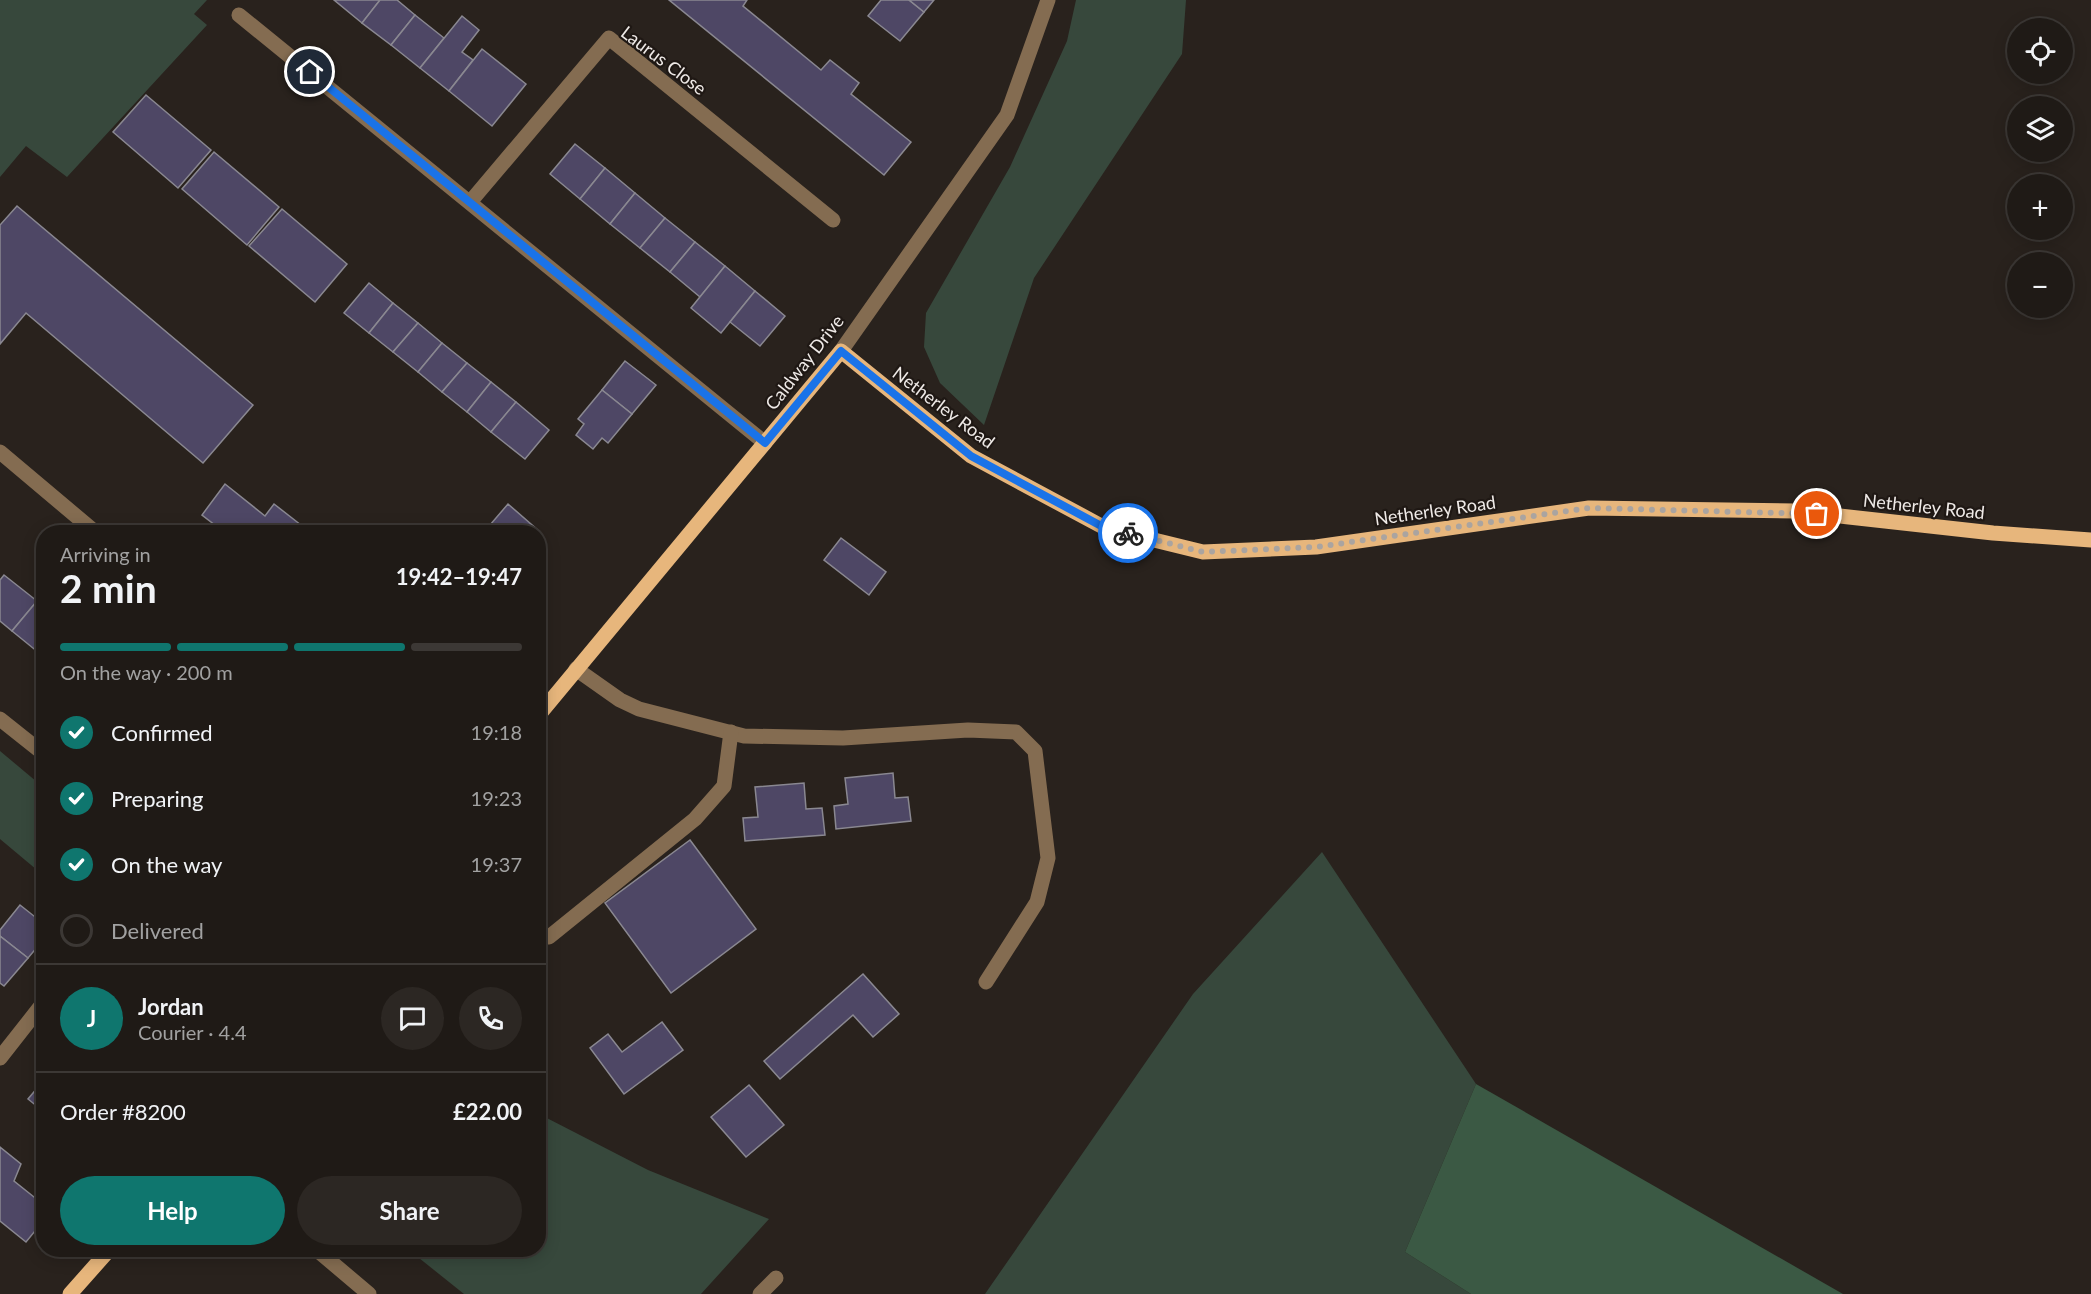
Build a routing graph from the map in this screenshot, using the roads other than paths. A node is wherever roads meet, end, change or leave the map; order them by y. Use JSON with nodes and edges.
{"nodes":[{"id":1,"x":1048,"y":0,"type":"edge"},
{"id":2,"x":239,"y":15,"type":"dead end"},
{"id":3,"x":471,"y":201,"type":"junction"},
{"id":4,"x":833,"y":220,"type":"dead end"},
{"id":5,"x":841,"y":351,"type":"junction"},
{"id":6,"x":765,"y":443,"type":"junction"},
{"id":7,"x":0,"y":452,"type":"edge"},
{"id":8,"x":87,"y":525,"type":"edge"},
{"id":9,"x":2091,"y":540,"type":"edge"},
{"id":10,"x":576,"y":669,"type":"junction"},
{"id":11,"x":546,"y":706,"type":"edge"},
{"id":12,"x":0,"y":719,"type":"edge"},
{"id":13,"x":731,"y":732,"type":"junction"},
{"id":14,"x":36,"y":748,"type":"edge"},
{"id":15,"x":549,"y":937,"type":"dead end"},
{"id":16,"x":986,"y":982,"type":"dead end"},
{"id":17,"x":36,"y":1012,"type":"edge"},
{"id":18,"x":0,"y":1058,"type":"edge"},
{"id":19,"x":103,"y":1257,"type":"edge"},
{"id":20,"x":326,"y":1257,"type":"edge"},
{"id":21,"x":776,"y":1278,"type":"dead end"},
{"id":22,"x":70,"y":1294,"type":"edge"},
{"id":23,"x":369,"y":1294,"type":"edge"},
{"id":24,"x":760,"y":1294,"type":"edge"}],
"edges":[{"from":1,"to":5,"type":"street","name":"Caldway Drive"},
{"from":2,"to":3,"type":"street"},
{"from":3,"to":4,"type":"street","name":"Laurus Close"},
{"from":3,"to":6,"type":"street"},
{"from":5,"to":6,"type":"main road","name":"Caldway Drive"},
{"from":5,"to":9,"type":"main road","name":"Netherley Road"},
{"from":6,"to":10,"type":"main road","name":"Caldway Drive"},
{"from":7,"to":8,"type":"street"},
{"from":10,"to":11,"type":"main road","name":"Caldway Drive"},
{"from":10,"to":13,"type":"street"},
{"from":12,"to":14,"type":"street"},
{"from":13,"to":15,"type":"street"},
{"from":13,"to":16,"type":"street"},
{"from":17,"to":18,"type":"street"},
{"from":19,"to":22,"type":"main road"},
{"from":20,"to":23,"type":"street"},
{"from":21,"to":24,"type":"street"}]}
